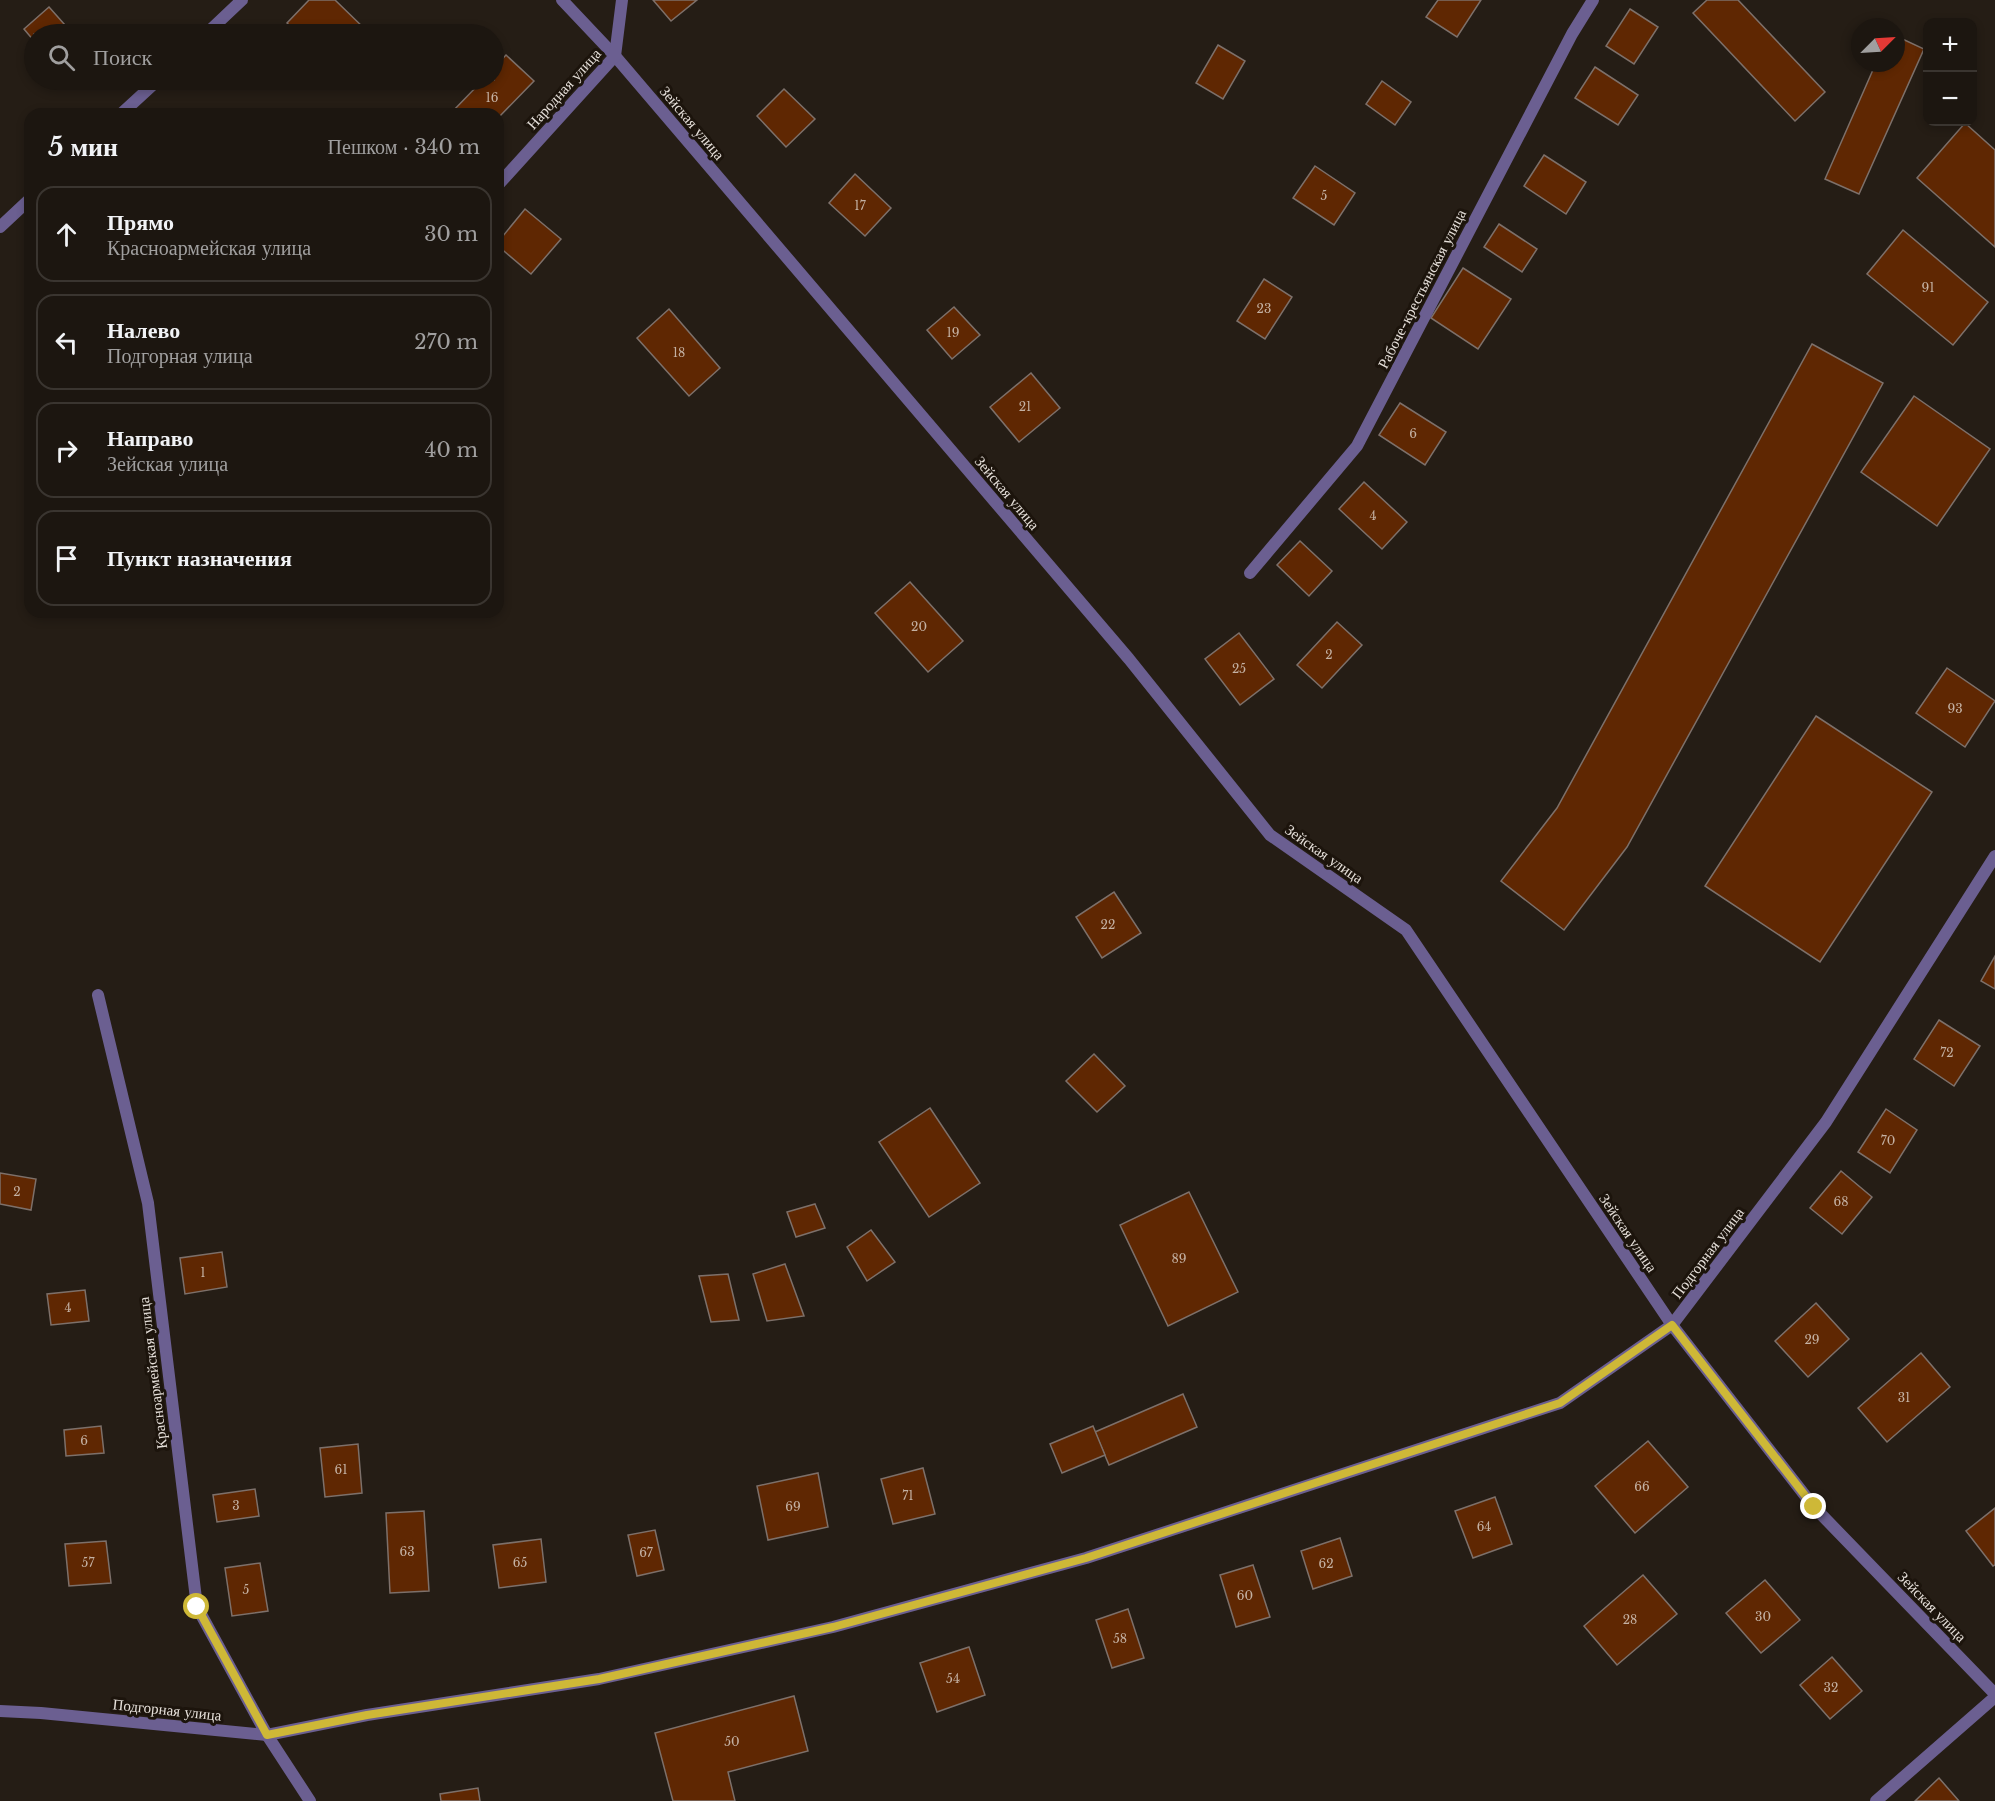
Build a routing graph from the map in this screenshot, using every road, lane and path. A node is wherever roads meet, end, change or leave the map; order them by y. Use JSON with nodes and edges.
{"nodes":[{"id":1,"x":242,"y":0,"type":"edge"},
{"id":2,"x":562,"y":0,"type":"edge"},
{"id":3,"x":622,"y":0,"type":"edge"},
{"id":4,"x":1593,"y":0,"type":"edge"},
{"id":5,"x":217,"y":24,"type":"edge"},
{"id":6,"x":615,"y":56,"type":"junction"},
{"id":7,"x":147,"y":90,"type":"edge"},
{"id":8,"x":128,"y":108,"type":"edge"},
{"id":9,"x":504,"y":178,"type":"edge"},
{"id":10,"x":24,"y":205,"type":"edge"},
{"id":11,"x":0,"y":227,"type":"edge"},
{"id":12,"x":1250,"y":573,"type":"dead end"},
{"id":13,"x":1995,"y":856,"type":"edge"},
{"id":14,"x":98,"y":994,"type":"dead end"},
{"id":15,"x":1672,"y":1325,"type":"junction"},
{"id":16,"x":1995,"y":1695,"type":"edge"},
{"id":17,"x":0,"y":1711,"type":"edge"},
{"id":18,"x":267,"y":1735,"type":"junction"},
{"id":19,"x":310,"y":1801,"type":"edge"},
{"id":20,"x":1876,"y":1801,"type":"edge"}],
"edges":[{"from":1,"to":5,"type":"street"},
{"from":2,"to":6,"type":"street","name":"Зейская улица"},
{"from":3,"to":6,"type":"street","name":"Народная улица"},
{"from":4,"to":12,"type":"street","name":"Рабоче-крестьянская улица"},
{"from":6,"to":9,"type":"street","name":"Народная улица"},
{"from":6,"to":15,"type":"street","name":"Зейская улица"},
{"from":7,"to":8,"type":"street"},
{"from":10,"to":11,"type":"street"},
{"from":13,"to":15,"type":"street","name":"Подгорная улица"},
{"from":14,"to":18,"type":"street","name":"Красноармейская улица"},
{"from":15,"to":16,"type":"street","name":"Зейская улица"},
{"from":15,"to":18,"type":"street","name":"Подгорная улица"},
{"from":16,"to":20,"type":"street"},
{"from":17,"to":18,"type":"street","name":"Подгорная улица"},
{"from":18,"to":19,"type":"street","name":"Красноармейская улица"}]}
